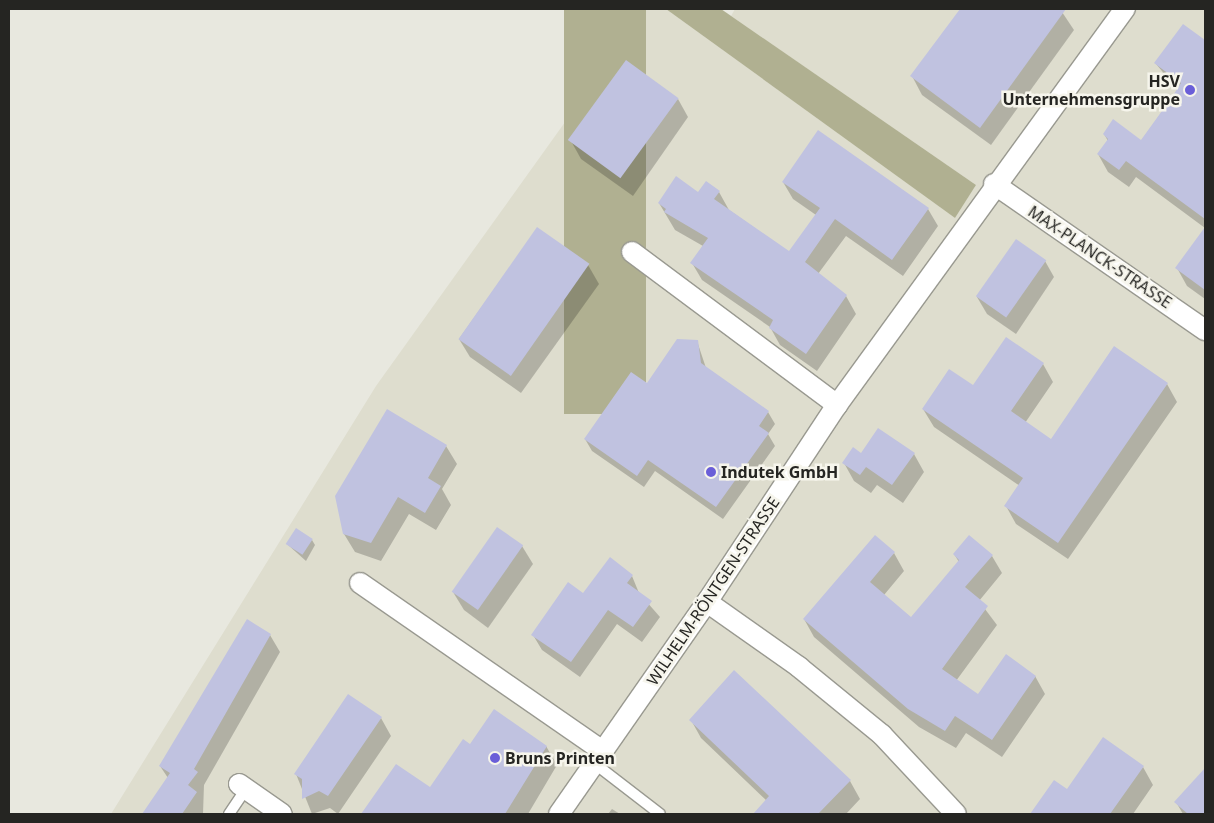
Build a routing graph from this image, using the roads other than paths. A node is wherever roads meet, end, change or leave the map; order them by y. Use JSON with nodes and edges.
{"nodes":[{"id":1,"x":1125,"y":9,"type":"edge"},
{"id":2,"x":994,"y":184,"type":"junction"},
{"id":3,"x":632,"y":252,"type":"dead end"},
{"id":4,"x":1205,"y":330,"type":"edge"},
{"id":5,"x":837,"y":405,"type":"junction"},
{"id":6,"x":360,"y":583,"type":"dead end"},
{"id":7,"x":707,"y":602,"type":"junction"},
{"id":8,"x":599,"y":757,"type":"junction"},
{"id":9,"x":242,"y":786,"type":"joint"},
{"id":10,"x":229,"y":814,"type":"edge"},
{"id":11,"x":282,"y":814,"type":"edge"},
{"id":12,"x":559,"y":814,"type":"edge"},
{"id":13,"x":660,"y":814,"type":"edge"},
{"id":14,"x":956,"y":814,"type":"edge"}],
"edges":[{"from":1,"to":2,"type":"street","name":"WILHELM-RÖNTGEN-STRASSE"},
{"from":2,"to":4,"type":"street","name":"MAX-PLANCK-STRASSE"},
{"from":2,"to":5,"type":"street","name":"WILHELM-RÖNTGEN-STRASSE"},
{"from":3,"to":5,"type":"street"},
{"from":5,"to":7,"type":"street","name":"WILHELM-RÖNTGEN-STRASSE"},
{"from":6,"to":8,"type":"street"},
{"from":7,"to":8,"type":"street","name":"WILHELM-RÖNTGEN-STRASSE"},
{"from":7,"to":14,"type":"street"},
{"from":8,"to":12,"type":"street","name":"WILHELM-RÖNTGEN-STRASSE"},
{"from":8,"to":13,"type":"lane"},
{"from":9,"to":10,"type":"lane"},
{"from":9,"to":11,"type":"street"}]}
